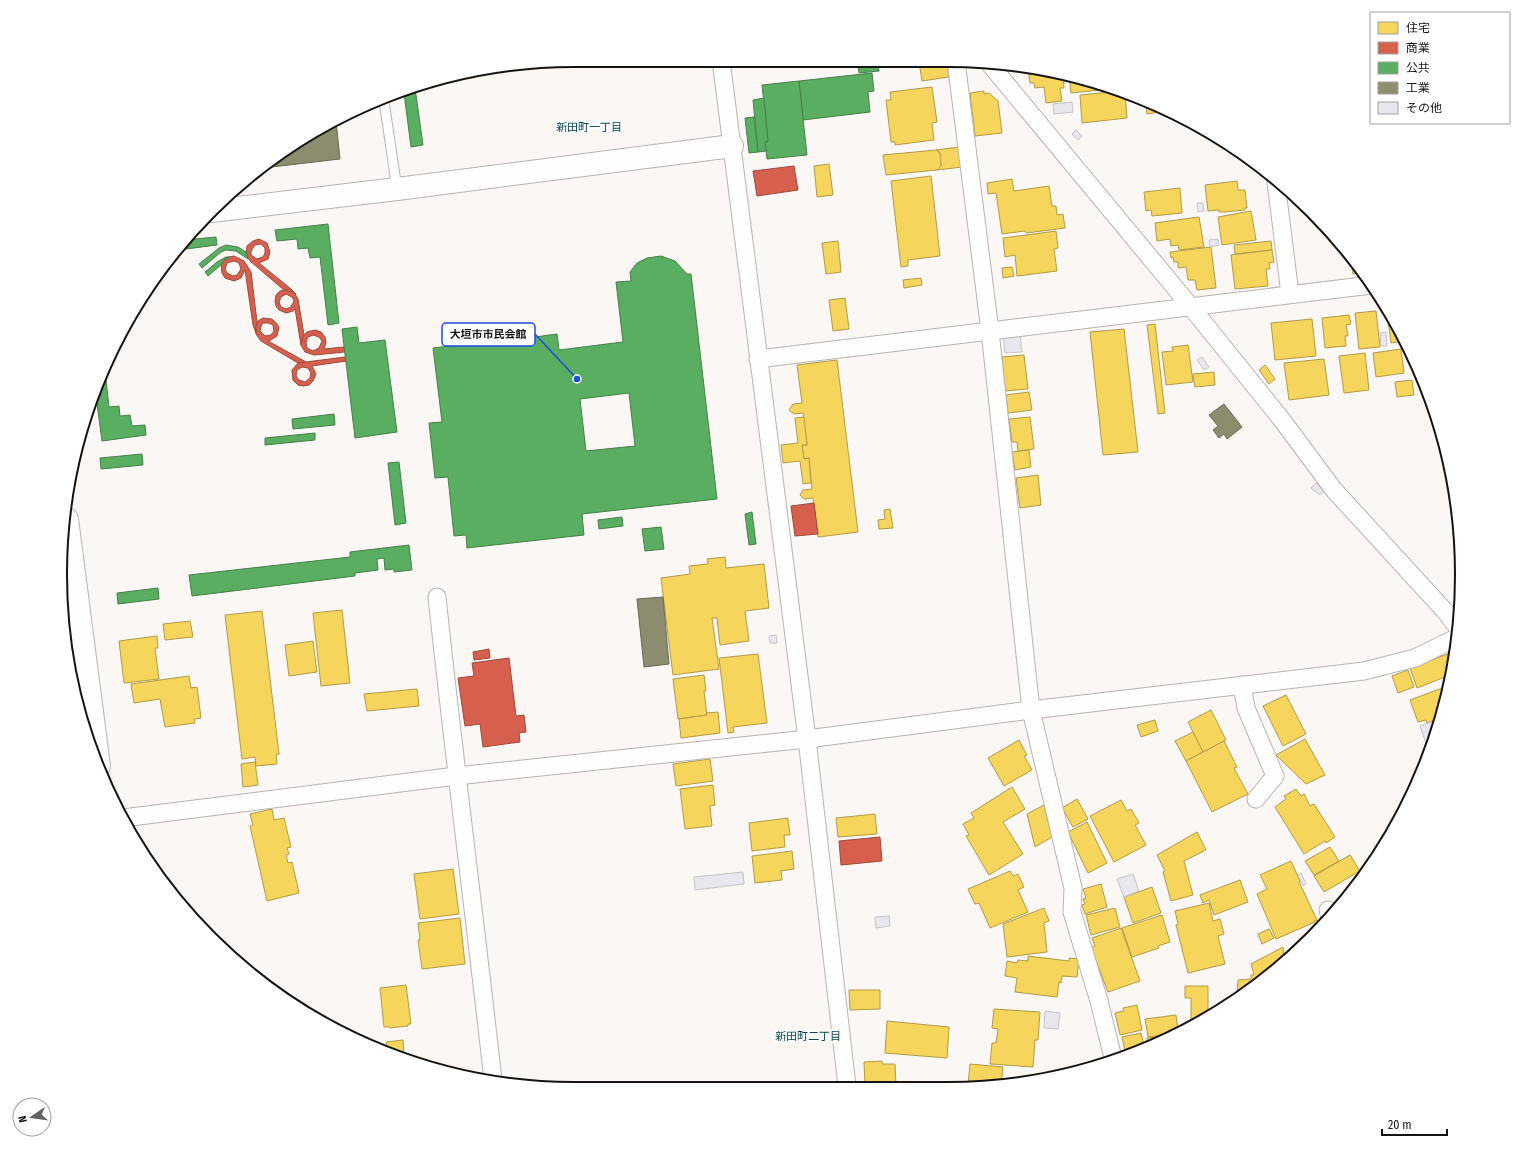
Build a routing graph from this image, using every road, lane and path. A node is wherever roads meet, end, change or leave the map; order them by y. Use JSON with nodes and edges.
{"nodes":[{"id":1,"x":722,"y":67,"type":"edge"},
{"id":2,"x":957,"y":67,"type":"edge"},
{"id":3,"x":994,"y":69,"type":"edge"},
{"id":4,"x":384,"y":104,"type":"edge"},
{"id":5,"x":732,"y":146,"type":"junction"},
{"id":6,"x":397,"y":189,"type":"junction"},
{"id":7,"x":1277,"y":189,"type":"edge"},
{"id":8,"x":223,"y":210,"type":"edge"},
{"id":9,"x":1364,"y":286,"type":"edge"},
{"id":10,"x":1290,"y":294,"type":"junction"},
{"id":11,"x":1191,"y":307,"type":"junction"},
{"id":12,"x":990,"y":331,"type":"junction"},
{"id":13,"x":758,"y":358,"type":"junction"},
{"id":14,"x":69,"y":533,"type":"edge"},
{"id":15,"x":437,"y":597,"type":"dead end"},
{"id":16,"x":1453,"y":621,"type":"edge"},
{"id":17,"x":1451,"y":640,"type":"edge"},
{"id":18,"x":1242,"y":685,"type":"junction"},
{"id":19,"x":1031,"y":710,"type":"junction"},
{"id":20,"x":807,"y":739,"type":"junction"},
{"id":21,"x":96,"y":743,"type":"edge"},
{"id":22,"x":456,"y":776,"type":"junction"},
{"id":23,"x":1256,"y":799,"type":"dead end"},
{"id":24,"x":129,"y":817,"type":"edge"},
{"id":25,"x":1112,"y":1055,"type":"edge"},
{"id":26,"x":492,"y":1075,"type":"edge"},
{"id":27,"x":847,"y":1082,"type":"edge"}],
"edges":[{"from":1,"to":5,"type":"street"},
{"from":2,"to":12,"type":"street"},
{"from":3,"to":11,"type":"street"},
{"from":4,"to":6,"type":"lane"},
{"from":5,"to":6,"type":"street"},
{"from":5,"to":13,"type":"street"},
{"from":6,"to":8,"type":"street"},
{"from":7,"to":10,"type":"street"},
{"from":9,"to":10,"type":"street"},
{"from":10,"to":11,"type":"street"},
{"from":11,"to":12,"type":"street"},
{"from":11,"to":16,"type":"street"},
{"from":12,"to":13,"type":"street"},
{"from":12,"to":19,"type":"street"},
{"from":13,"to":20,"type":"street"},
{"from":14,"to":21,"type":"street"},
{"from":15,"to":22,"type":"street"},
{"from":17,"to":18,"type":"street"},
{"from":18,"to":19,"type":"street"},
{"from":18,"to":23,"type":"street"},
{"from":19,"to":20,"type":"street"},
{"from":19,"to":25,"type":"street"},
{"from":20,"to":22,"type":"street"},
{"from":20,"to":27,"type":"street"},
{"from":22,"to":24,"type":"street"},
{"from":22,"to":26,"type":"street"}]}
